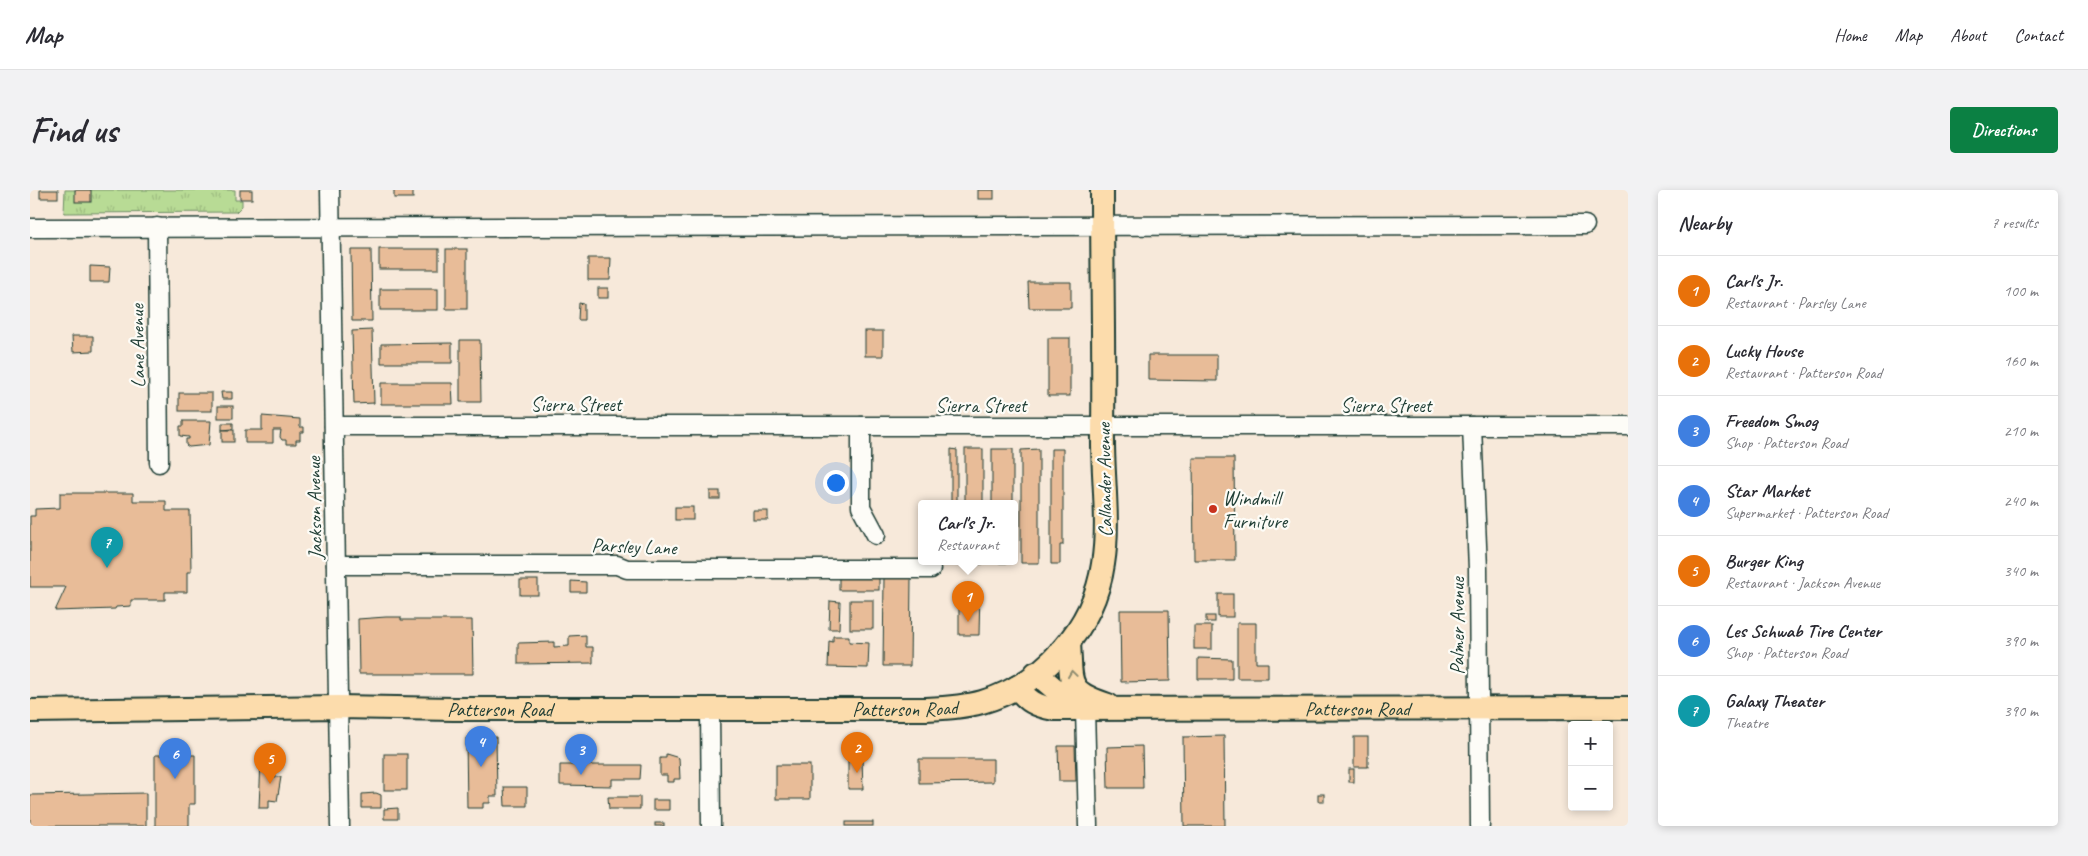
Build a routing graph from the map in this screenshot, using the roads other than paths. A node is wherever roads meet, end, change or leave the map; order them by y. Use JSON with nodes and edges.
{"nodes":[{"id":1,"x":330,"y":190,"type":"edge"},
{"id":2,"x":1102,"y":190,"type":"edge"},
{"id":3,"x":1586,"y":225,"type":"dead end"},
{"id":4,"x":1102,"y":226,"type":"junction"},
{"id":5,"x":157,"y":227,"type":"junction"},
{"id":6,"x":331,"y":227,"type":"junction"},
{"id":7,"x":30,"y":228,"type":"edge"},
{"id":8,"x":334,"y":426,"type":"junction"},
{"id":9,"x":861,"y":426,"type":"junction"},
{"id":10,"x":1103,"y":426,"type":"junction"},
{"id":11,"x":1472,"y":426,"type":"junction"},
{"id":12,"x":1628,"y":426,"type":"edge"},
{"id":13,"x":159,"y":464,"type":"dead end"},
{"id":14,"x":876,"y":535,"type":"dead end"},
{"id":15,"x":336,"y":565,"type":"junction"},
{"id":16,"x":931,"y":570,"type":"dead end"},
{"id":17,"x":1069,"y":643,"type":"junction"},
{"id":18,"x":1036,"y":673,"type":"junction"},
{"id":19,"x":1016,"y":687,"type":"junction"},
{"id":20,"x":969,"y":705,"type":"joint"},
{"id":21,"x":338,"y":707,"type":"junction"},
{"id":22,"x":1628,"y":708,"type":"edge"},
{"id":23,"x":710,"y":709,"type":"junction"},
{"id":24,"x":1085,"y":709,"type":"junction"},
{"id":25,"x":1120,"y":709,"type":"junction"},
{"id":26,"x":1479,"y":709,"type":"junction"},
{"id":27,"x":30,"y":711,"type":"edge"},
{"id":28,"x":340,"y":826,"type":"edge"},
{"id":29,"x":711,"y":826,"type":"edge"},
{"id":30,"x":1088,"y":826,"type":"edge"},
{"id":31,"x":1480,"y":826,"type":"edge"}],
"edges":[{"from":1,"to":6,"type":"street","name":"Jackson Avenue"},
{"from":2,"to":4,"type":"main road","name":"Callander Avenue"},
{"from":3,"to":4,"type":"street"},
{"from":4,"to":6,"type":"street"},
{"from":4,"to":10,"type":"main road","name":"Callander Avenue"},
{"from":5,"to":6,"type":"street"},
{"from":5,"to":7,"type":"street"},
{"from":5,"to":13,"type":"street","name":"Lane Avenue"},
{"from":6,"to":8,"type":"street","name":"Jackson Avenue"},
{"from":8,"to":9,"type":"street","name":"Sierra Street"},
{"from":8,"to":15,"type":"street","name":"Jackson Avenue"},
{"from":9,"to":10,"type":"street","name":"Sierra Street"},
{"from":9,"to":14,"type":"street"},
{"from":10,"to":11,"type":"street","name":"Sierra Street"},
{"from":10,"to":17,"type":"main road","name":"Callander Avenue"},
{"from":11,"to":12,"type":"street","name":"Sierra Street"},
{"from":11,"to":26,"type":"street","name":"Palmer Avenue"},
{"from":15,"to":16,"type":"street","name":"Parsley Lane"},
{"from":15,"to":21,"type":"street","name":"Jackson Avenue"},
{"from":17,"to":18,"type":"main road","name":"Callander Avenue"},
{"from":25,"to":17,"type":"main road","one_way":true},
{"from":18,"to":19,"type":"main road","name":"Callander Avenue"},
{"from":18,"to":24,"type":"main road"},
{"from":19,"to":20,"type":"main road","name":"Callander Avenue"},
{"from":19,"to":24,"type":"main road","name":"Patterson Road"},
{"from":20,"to":23,"type":"main road","name":"Patterson Road"},
{"from":21,"to":23,"type":"main road","name":"Patterson Road"},
{"from":21,"to":27,"type":"main road","name":"Patterson Road"},
{"from":21,"to":28,"type":"street","name":"Jackson Avenue"},
{"from":22,"to":26,"type":"main road","name":"Patterson Road"},
{"from":23,"to":29,"type":"street"},
{"from":24,"to":25,"type":"main road","name":"Patterson Road"},
{"from":24,"to":30,"type":"street"},
{"from":25,"to":26,"type":"main road","name":"Patterson Road"},
{"from":26,"to":31,"type":"street","name":"Palmer Avenue"}]}
